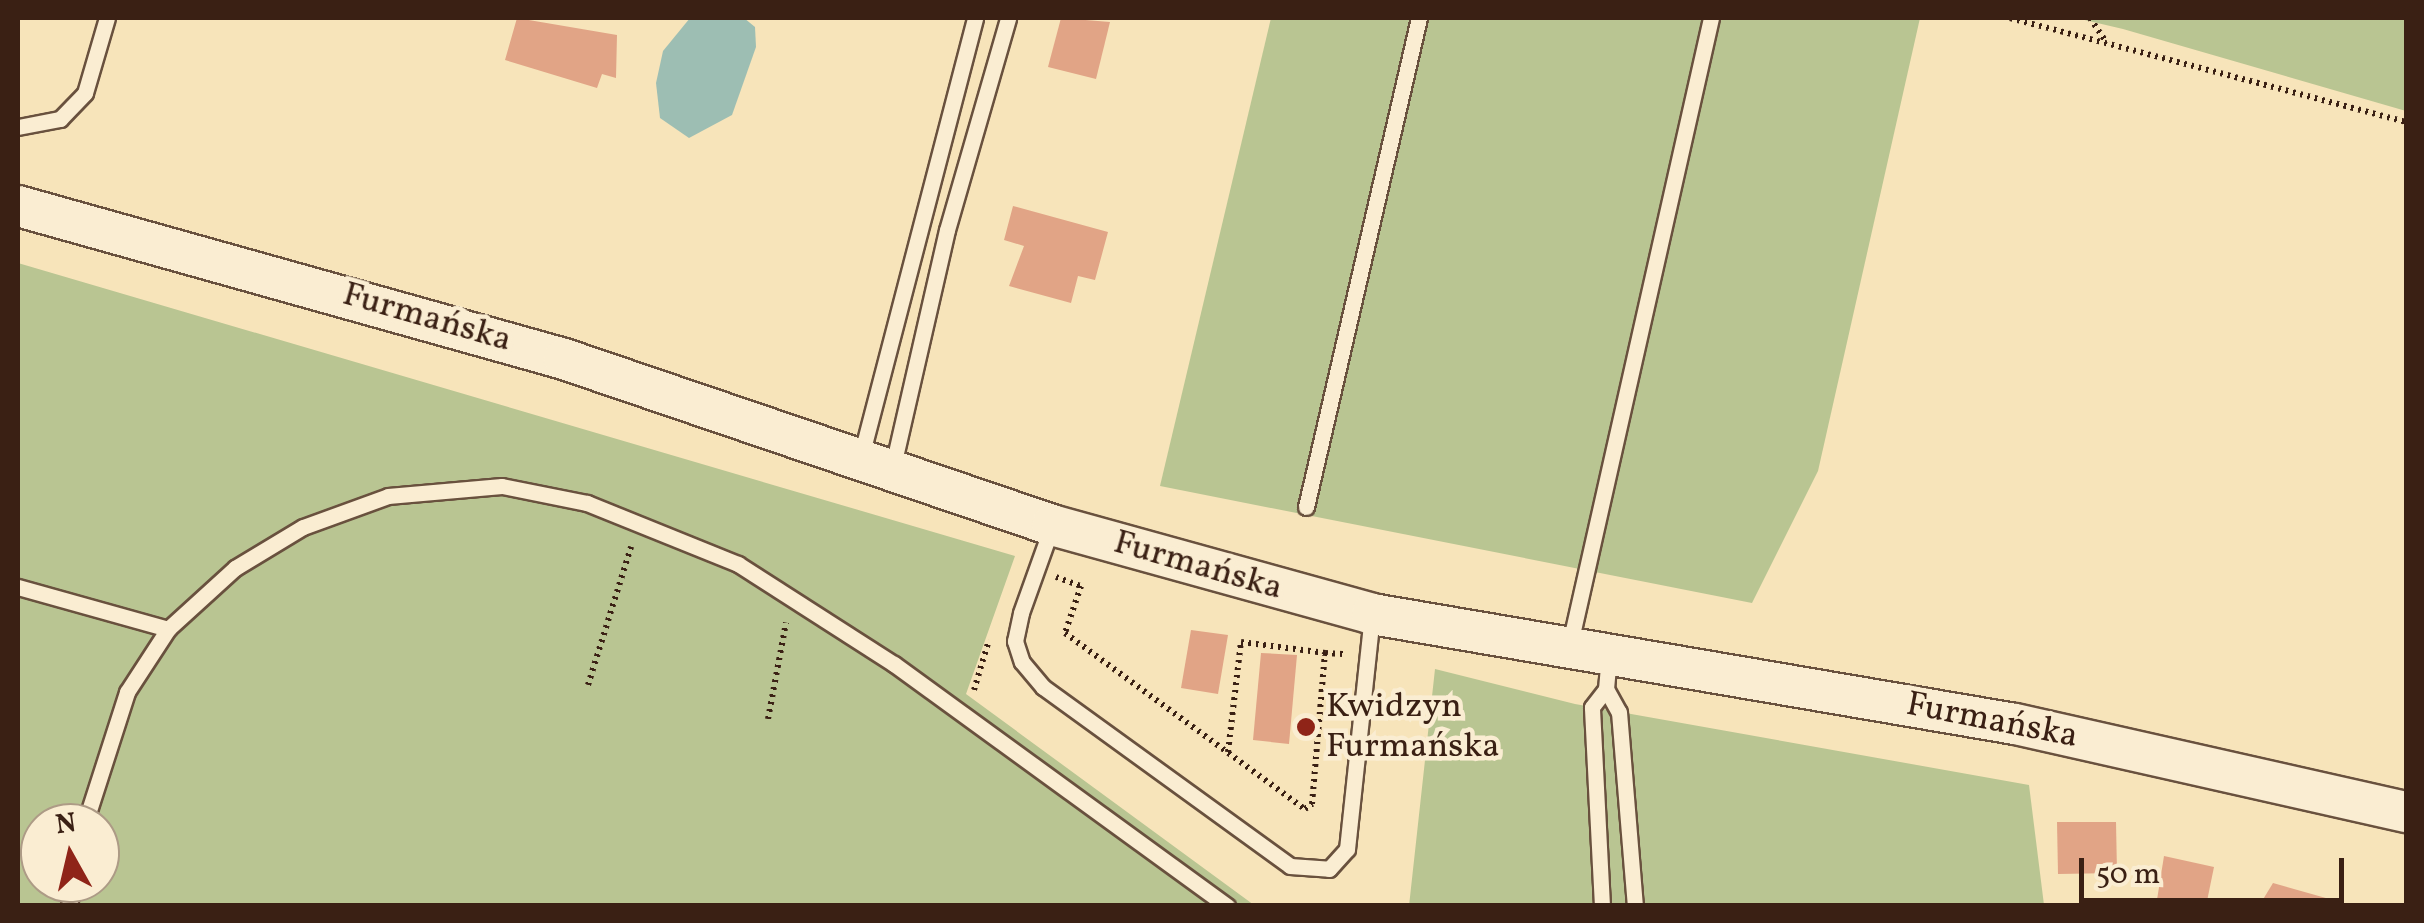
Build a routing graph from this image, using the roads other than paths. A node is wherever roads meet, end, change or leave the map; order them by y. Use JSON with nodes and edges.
{"nodes":[{"id":1,"x":107,"y":18,"type":"edge"},
{"id":2,"x":976,"y":18,"type":"edge"},
{"id":3,"x":1008,"y":18,"type":"edge"},
{"id":4,"x":1420,"y":18,"type":"edge"},
{"id":5,"x":1711,"y":18,"type":"edge"},
{"id":6,"x":18,"y":127,"type":"edge"},
{"id":7,"x":18,"y":206,"type":"edge"},
{"id":8,"x":875,"y":469,"type":"junction"},
{"id":9,"x":1306,"y":507,"type":"dead end"},
{"id":10,"x":1052,"y":525,"type":"junction"},
{"id":11,"x":18,"y":588,"type":"edge"},
{"id":12,"x":1372,"y":614,"type":"junction"},
{"id":13,"x":168,"y":629,"type":"junction"},
{"id":14,"x":1568,"y":650,"type":"junction"},
{"id":15,"x":1607,"y":673,"type":"junction"},
{"id":16,"x":91,"y":803,"type":"edge"},
{"id":17,"x":2406,"y":812,"type":"edge"},
{"id":18,"x":1226,"y":906,"type":"edge"},
{"id":19,"x":1602,"y":906,"type":"edge"},
{"id":20,"x":1635,"y":906,"type":"edge"}],
"edges":[{"from":1,"to":6,"type":"lane"},
{"from":2,"to":8,"type":"lane"},
{"from":3,"to":8,"type":"lane"},
{"from":4,"to":9,"type":"lane"},
{"from":5,"to":14,"type":"lane"},
{"from":7,"to":8,"type":"street","name":"Furmańska"},
{"from":8,"to":10,"type":"street","name":"Furmańska"},
{"from":10,"to":12,"type":"street","name":"Furmańska"},
{"from":10,"to":12,"type":"lane"},
{"from":11,"to":13,"type":"lane"},
{"from":12,"to":14,"type":"street","name":"Furmańska"},
{"from":13,"to":16,"type":"lane"},
{"from":13,"to":18,"type":"lane"},
{"from":14,"to":15,"type":"street","name":"Furmańska"},
{"from":15,"to":17,"type":"street","name":"Furmańska"},
{"from":15,"to":19,"type":"lane"},
{"from":15,"to":20,"type":"lane"}]}
